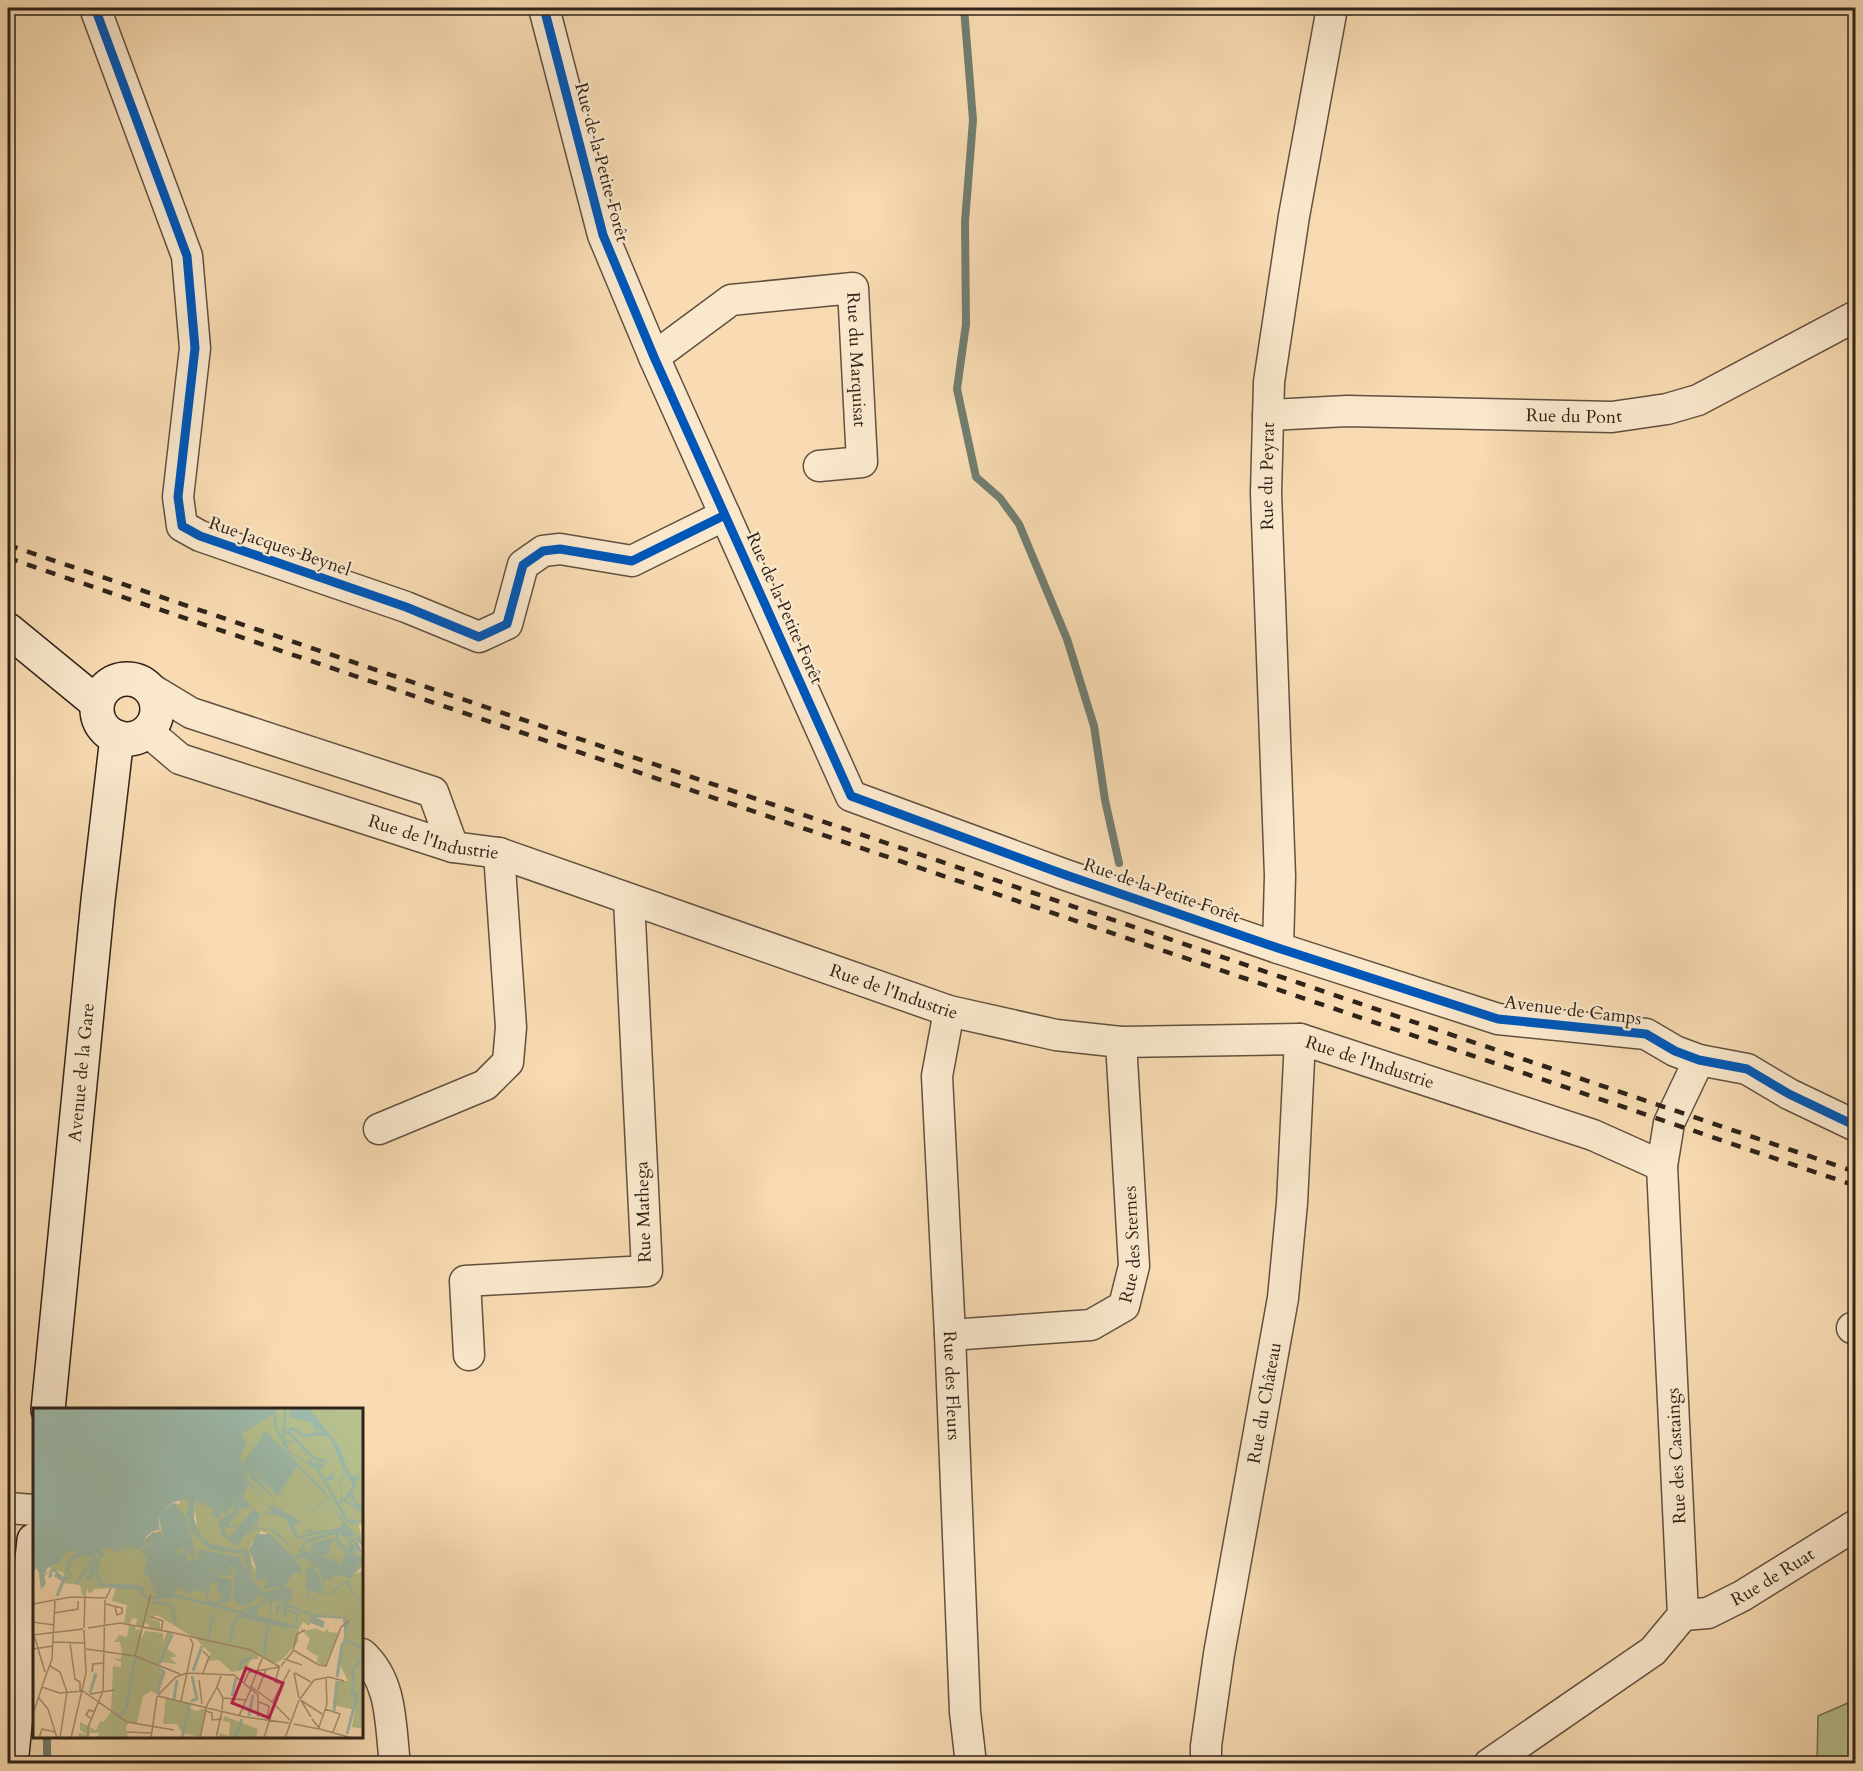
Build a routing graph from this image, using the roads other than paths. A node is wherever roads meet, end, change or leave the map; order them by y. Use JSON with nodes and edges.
{"nodes":[{"id":1,"x":95,"y":8,"type":"edge"},
{"id":2,"x":544,"y":8,"type":"edge"},
{"id":3,"x":1332,"y":8,"type":"edge"},
{"id":4,"x":1856,"y":316,"type":"edge"},
{"id":5,"x":654,"y":357,"type":"junction"},
{"id":6,"x":1268,"y":415,"type":"junction"},
{"id":7,"x":819,"y":466,"type":"dead end"},
{"id":8,"x":725,"y":515,"type":"junction"},
{"id":9,"x":8,"y":630,"type":"edge"},
{"id":10,"x":148,"y":687,"type":"junction"},
{"id":11,"x":97,"y":703,"type":"junction"},
{"id":12,"x":132,"y":734,"type":"junction"},
{"id":13,"x":453,"y":847,"type":"junction"},
{"id":14,"x":499,"y":853,"type":"junction"},
{"id":15,"x":628,"y":899,"type":"junction"},
{"id":16,"x":1278,"y":948,"type":"junction"},
{"id":17,"x":949,"y":1011,"type":"junction"},
{"id":18,"x":1300,"y":1039,"type":"junction"},
{"id":19,"x":1121,"y":1042,"type":"junction"},
{"id":20,"x":1699,"y":1060,"type":"junction"},
{"id":21,"x":1856,"y":1126,"type":"edge"},
{"id":22,"x":379,"y":1129,"type":"dead end"},
{"id":23,"x":1662,"y":1166,"type":"junction"},
{"id":24,"x":950,"y":1335,"type":"junction"},
{"id":25,"x":469,"y":1355,"type":"dead end"},
{"id":26,"x":48,"y":1408,"type":"edge"},
{"id":27,"x":8,"y":1509,"type":"edge"},
{"id":28,"x":33,"y":1510,"type":"edge"},
{"id":29,"x":1856,"y":1525,"type":"edge"},
{"id":30,"x":33,"y":1559,"type":"edge"},
{"id":31,"x":1683,"y":1615,"type":"junction"},
{"id":32,"x":363,"y":1655,"type":"edge"},
{"id":33,"x":26,"y":1694,"type":"edge"},
{"id":34,"x":1523,"y":1754,"type":"edge"},
{"id":35,"x":10,"y":1764,"type":"edge"},
{"id":36,"x":395,"y":1764,"type":"edge"},
{"id":37,"x":971,"y":1764,"type":"edge"},
{"id":38,"x":1206,"y":1764,"type":"edge"},
{"id":39,"x":1489,"y":1764,"type":"edge"}],
"edges":[{"from":1,"to":8,"type":"street","name":"Rue Jacques Beynel"},
{"from":2,"to":5,"type":"street","name":"Rue de la Petite Forêt"},
{"from":3,"to":6,"type":"street","name":"Rue du Peyrat"},
{"from":4,"to":6,"type":"street","name":"Rue du Pont"},
{"from":5,"to":7,"type":"street","name":"Rue du Marquisat"},
{"from":5,"to":8,"type":"street","name":"Rue de la Petite Forêt"},
{"from":6,"to":16,"type":"street","name":"Rue du Peyrat"},
{"from":8,"to":16,"type":"street","name":"Rue de la Petite Forêt"},
{"from":9,"to":11,"type":"main road"},
{"from":10,"to":11,"type":"main road"},
{"from":10,"to":12,"type":"main road"},
{"from":10,"to":13,"type":"street"},
{"from":11,"to":12,"type":"main road"},
{"from":12,"to":13,"type":"street","name":"Rue de l'Industrie"},
{"from":12,"to":26,"type":"main road","name":"Avenue de la Gare"},
{"from":13,"to":14,"type":"street","name":"Rue de l'Industrie"},
{"from":14,"to":15,"type":"street","name":"Rue de l'Industrie"},
{"from":14,"to":22,"type":"street"},
{"from":15,"to":17,"type":"street","name":"Rue de l'Industrie"},
{"from":15,"to":25,"type":"street","name":"Rue Mathega"},
{"from":16,"to":20,"type":"street","name":"Avenue de Camps"},
{"from":17,"to":19,"type":"street","name":"Rue de l'Industrie"},
{"from":17,"to":24,"type":"street","name":"Rue des Fleurs"},
{"from":18,"to":19,"type":"street","name":"Rue de l'Industrie"},
{"from":18,"to":23,"type":"street","name":"Rue de l'Industrie"},
{"from":18,"to":38,"type":"street","name":"Rue du Château"},
{"from":19,"to":24,"type":"street","name":"Rue des Sternes"},
{"from":20,"to":21,"type":"street","name":"Avenue de Camps"},
{"from":20,"to":23,"type":"street","name":"Rue des Castaings"},
{"from":23,"to":31,"type":"street","name":"Rue des Castaings"},
{"from":24,"to":37,"type":"street","name":"Rue des Fleurs"},
{"from":27,"to":28,"type":"street"},
{"from":29,"to":31,"type":"street","name":"Rue de Ruat"},
{"from":30,"to":33,"type":"main road"},
{"from":31,"to":34,"type":"street"},
{"from":32,"to":36,"type":"street"},
{"from":33,"to":35,"type":"main road"},
{"from":34,"to":39,"type":"street"}]}
